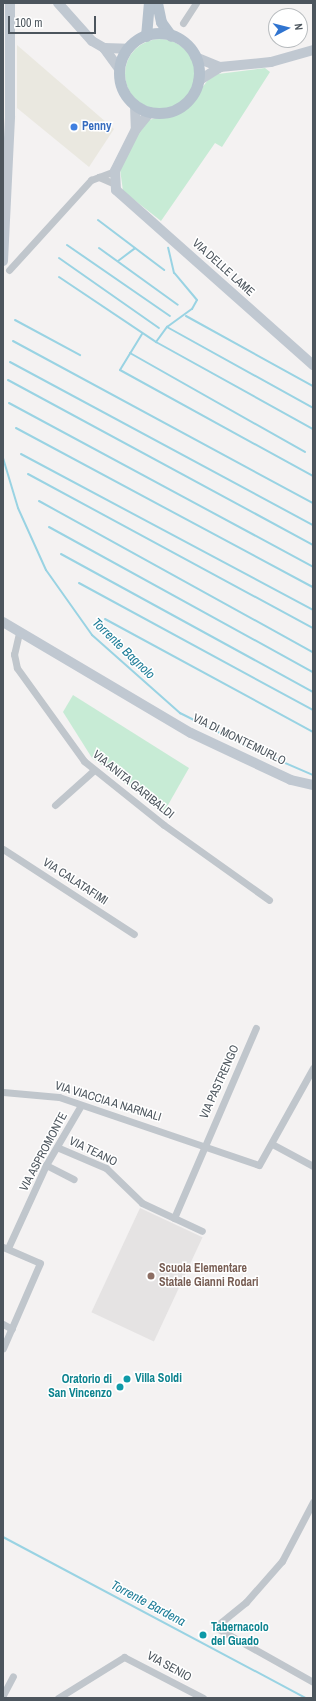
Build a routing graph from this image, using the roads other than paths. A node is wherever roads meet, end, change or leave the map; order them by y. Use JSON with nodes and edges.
{"nodes":[{"id":1,"x":10,"y":3,"type":"edge"},
{"id":2,"x":58,"y":3,"type":"edge"},
{"id":3,"x":149,"y":3,"type":"edge"},
{"id":4,"x":157,"y":3,"type":"edge"},
{"id":5,"x":196,"y":3,"type":"edge"},
{"id":6,"x":183,"y":23,"type":"dead end"},
{"id":7,"x":146,"y":36,"type":"junction"},
{"id":8,"x":171,"y":36,"type":"junction"},
{"id":9,"x":104,"y":48,"type":"junction"},
{"id":10,"x":128,"y":49,"type":"junction"},
{"id":11,"x":313,"y":50,"type":"edge"},
{"id":12,"x":195,"y":57,"type":"junction"},
{"id":13,"x":220,"y":68,"type":"junction"},
{"id":14,"x":120,"y":69,"type":"junction"},
{"id":15,"x":198,"y":81,"type":"junction"},
{"id":16,"x":135,"y":105,"type":"junction"},
{"id":17,"x":150,"y":112,"type":"junction"},
{"id":18,"x":136,"y":129,"type":"junction"},
{"id":19,"x":115,"y":171,"type":"junction"},
{"id":20,"x":99,"y":177,"type":"junction"},
{"id":21,"x":116,"y":187,"type":"junction"},
{"id":22,"x":3,"y":261,"type":"edge"},
{"id":23,"x":9,"y":270,"type":"dead end"},
{"id":24,"x":313,"y":365,"type":"edge"},
{"id":25,"x":3,"y":622,"type":"edge"},
{"id":26,"x":11,"y":630,"type":"edge"},
{"id":27,"x":94,"y":770,"type":"junction"},
{"id":28,"x":313,"y":785,"type":"edge"},
{"id":29,"x":55,"y":804,"type":"dead end"},
{"id":30,"x":3,"y":849,"type":"edge"},
{"id":31,"x":270,"y":900,"type":"dead end"},
{"id":32,"x":134,"y":934,"type":"dead end"},
{"id":33,"x":256,"y":1028,"type":"dead end"},
{"id":34,"x":313,"y":1068,"type":"edge"},
{"id":35,"x":3,"y":1092,"type":"edge"},
{"id":36,"x":81,"y":1106,"type":"junction"},
{"id":37,"x":205,"y":1145,"type":"junction"},
{"id":38,"x":274,"y":1145,"type":"junction"},
{"id":39,"x":59,"y":1148,"type":"junction"},
{"id":40,"x":46,"y":1165,"type":"junction"},
{"id":41,"x":313,"y":1166,"type":"edge"},
{"id":42,"x":74,"y":1179,"type":"dead end"},
{"id":43,"x":174,"y":1218,"type":"junction"},
{"id":44,"x":202,"y":1231,"type":"dead end"},
{"id":45,"x":6,"y":1247,"type":"edge"},
{"id":46,"x":3,"y":1324,"type":"edge"},
{"id":47,"x":12,"y":1329,"type":"junction"},
{"id":48,"x":3,"y":1348,"type":"edge"},
{"id":49,"x":313,"y":1502,"type":"edge"},
{"id":50,"x":13,"y":1676,"type":"dead end"},
{"id":51,"x":313,"y":1682,"type":"edge"},
{"id":52,"x":3,"y":1695,"type":"edge"},
{"id":53,"x":58,"y":1698,"type":"edge"},
{"id":54,"x":203,"y":1698,"type":"edge"}],
"edges":[{"from":1,"to":22,"type":"street"},
{"from":2,"to":9,"type":"street"},
{"from":3,"to":7,"type":"main road"},
{"from":4,"to":8,"type":"main road"},
{"from":5,"to":6,"type":"street"},
{"from":7,"to":8,"type":"main road"},
{"from":7,"to":10,"type":"main road"},
{"from":8,"to":12,"type":"main road"},
{"from":9,"to":10,"type":"street"},
{"from":9,"to":14,"type":"street"},
{"from":10,"to":14,"type":"main road"},
{"from":11,"to":13,"type":"street"},
{"from":12,"to":13,"type":"street"},
{"from":12,"to":15,"type":"main road"},
{"from":13,"to":15,"type":"street"},
{"from":14,"to":16,"type":"main road"},
{"from":15,"to":17,"type":"main road"},
{"from":16,"to":17,"type":"main road"},
{"from":16,"to":18,"type":"street"},
{"from":17,"to":18,"type":"street"},
{"from":18,"to":19,"type":"street"},
{"from":19,"to":20,"type":"street"},
{"from":19,"to":21,"type":"street"},
{"from":20,"to":21,"type":"street","name":"VIA DELLE LAME"},
{"from":20,"to":23,"type":"street"},
{"from":21,"to":24,"type":"street","name":"VIA DELLE LAME"},
{"from":25,"to":26,"type":"street","name":"VIA DI MONTEMURLO"},
{"from":26,"to":27,"type":"street","name":"VIA ANITA GARIBALDI"},
{"from":26,"to":28,"type":"street","name":"VIA DI MONTEMURLO"},
{"from":27,"to":29,"type":"street"},
{"from":27,"to":31,"type":"street","name":"VIA ANITA GARIBALDI"},
{"from":30,"to":32,"type":"street","name":"VIA CALATAFIMI"},
{"from":33,"to":37,"type":"street","name":"VIA PASTRENGO"},
{"from":34,"to":38,"type":"street","name":"VIA VIACCIA A NARNALI"},
{"from":35,"to":36,"type":"street","name":"VIA VIACCIA A NARNALI"},
{"from":36,"to":37,"type":"street","name":"VIA VIACCIA A NARNALI"},
{"from":36,"to":39,"type":"street","name":"VIA ASPROMONTE"},
{"from":37,"to":38,"type":"street","name":"VIA VIACCIA A NARNALI"},
{"from":37,"to":43,"type":"street"},
{"from":38,"to":41,"type":"street"},
{"from":39,"to":40,"type":"street","name":"VIA ASPROMONTE"},
{"from":39,"to":43,"type":"street","name":"VIA TEANO"},
{"from":40,"to":42,"type":"street"},
{"from":40,"to":45,"type":"street","name":"VIA ASPROMONTE"},
{"from":43,"to":44,"type":"street","name":"VIA TEANO"},
{"from":45,"to":47,"type":"street"},
{"from":46,"to":47,"type":"street"},
{"from":47,"to":48,"type":"street"},
{"from":49,"to":51,"type":"street"},
{"from":50,"to":52,"type":"street"},
{"from":53,"to":54,"type":"street","name":"VIA SENIO"}]}
